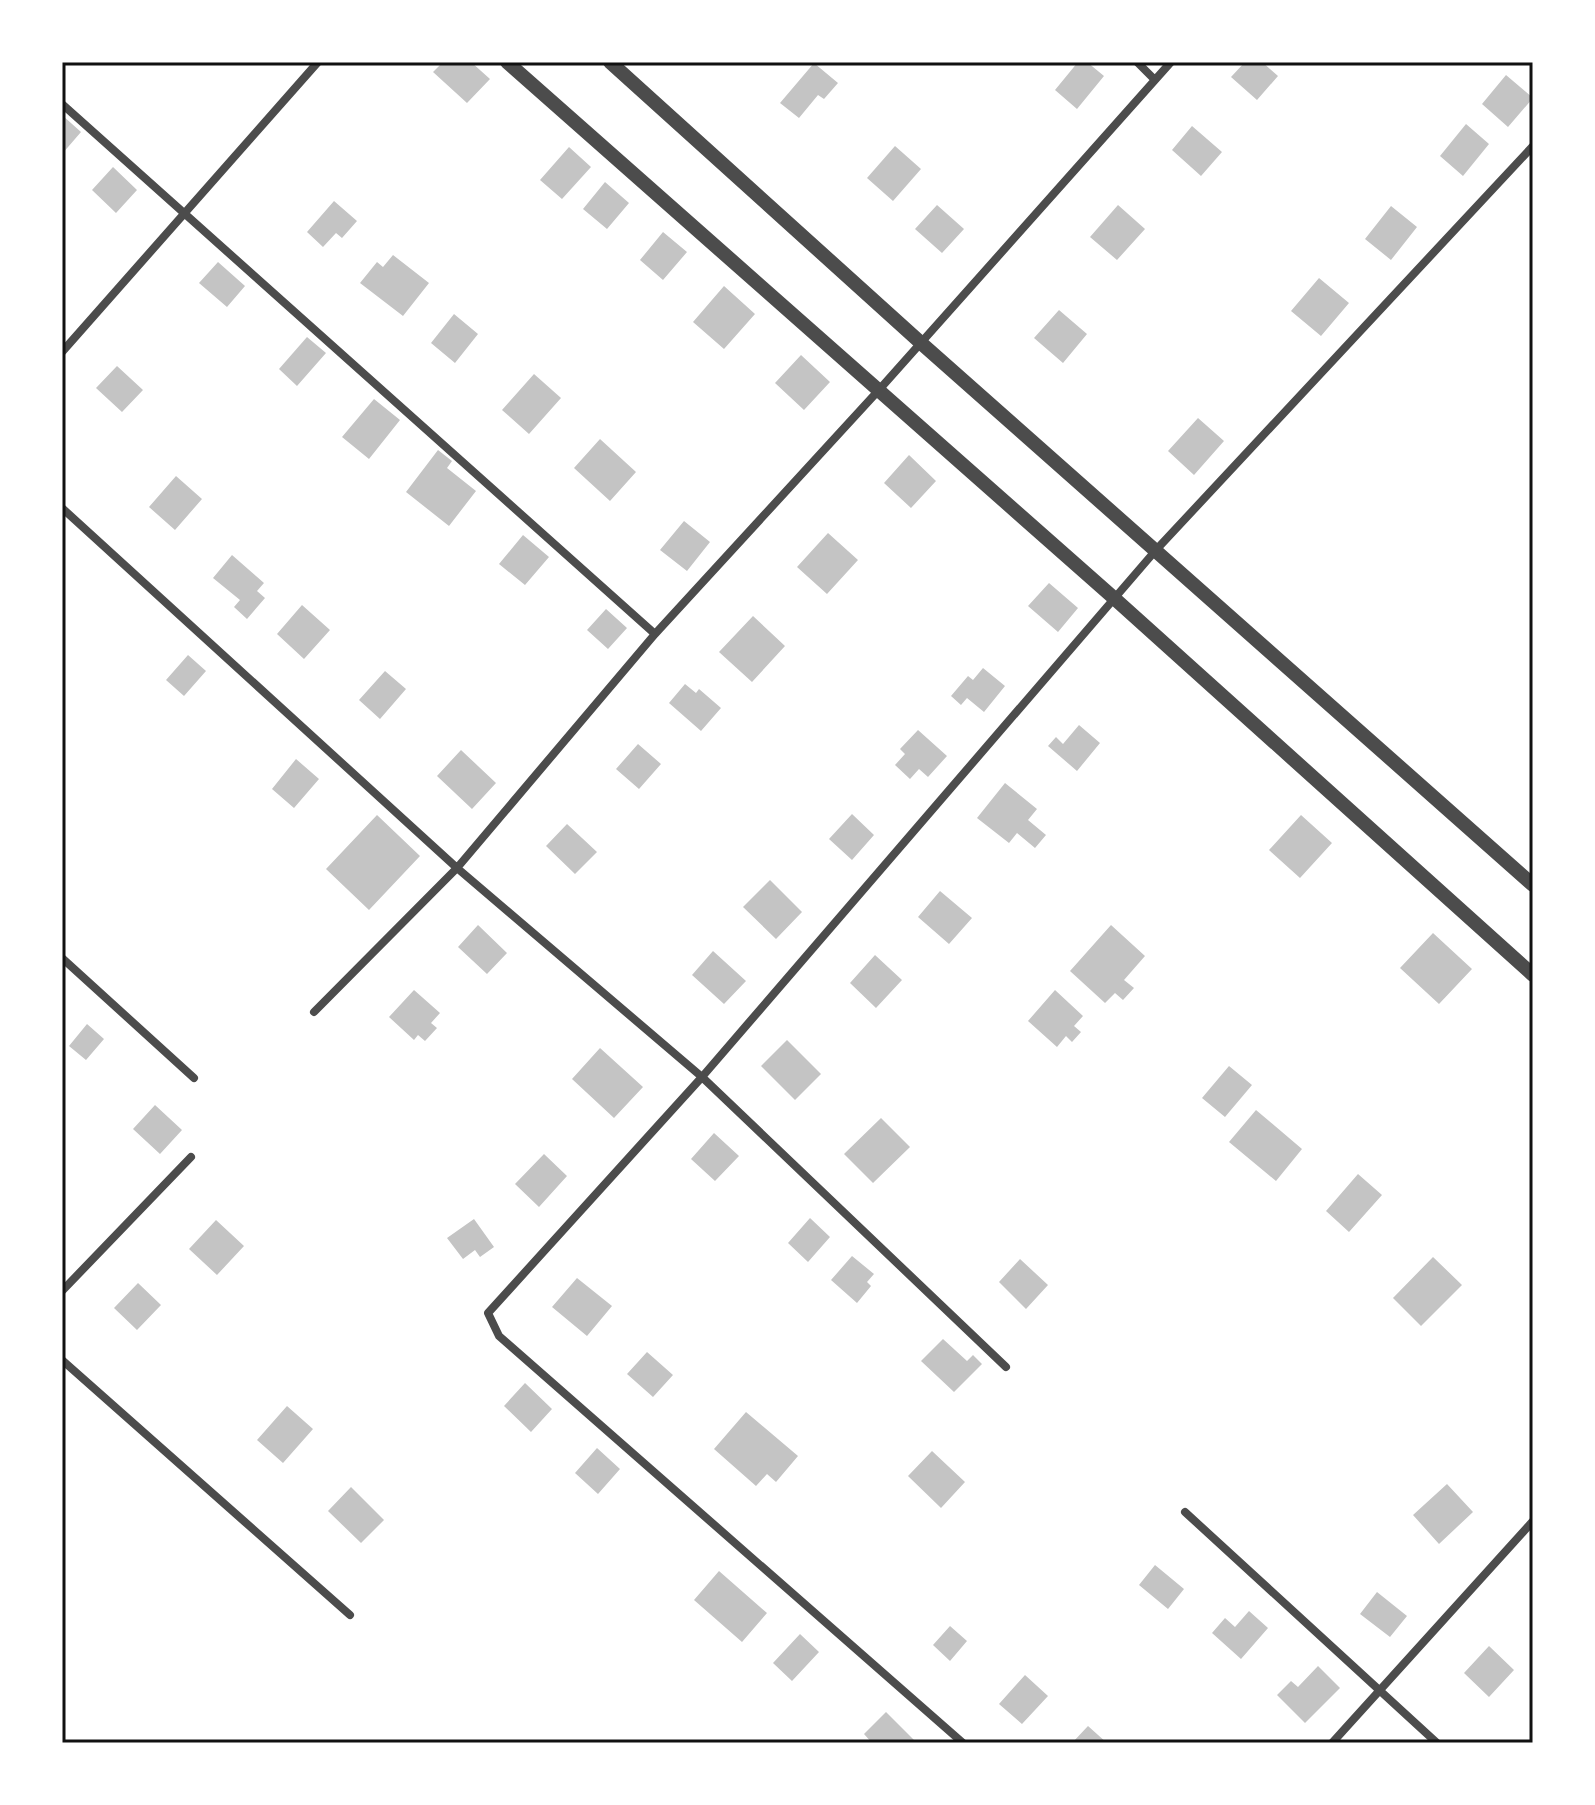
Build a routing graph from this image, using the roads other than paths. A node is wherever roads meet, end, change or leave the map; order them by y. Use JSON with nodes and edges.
{"nodes":[{"id":1,"x":318,"y":62,"type":"edge"},
{"id":2,"x":507,"y":62,"type":"edge"},
{"id":3,"x":610,"y":62,"type":"edge"},
{"id":4,"x":1137,"y":62,"type":"edge"},
{"id":5,"x":1171,"y":62,"type":"edge"},
{"id":6,"x":1155,"y":80,"type":"junction"},
{"id":7,"x":62,"y":104,"type":"edge"},
{"id":8,"x":1533,"y":146,"type":"edge"},
{"id":9,"x":184,"y":214,"type":"junction"},
{"id":10,"x":921,"y":343,"type":"junction"},
{"id":11,"x":62,"y":352,"type":"edge"},
{"id":12,"x":878,"y":391,"type":"junction"},
{"id":13,"x":62,"y":508,"type":"edge"},
{"id":14,"x":1156,"y":550,"type":"junction"},
{"id":15,"x":1115,"y":599,"type":"junction"},
{"id":16,"x":655,"y":634,"type":"junction"},
{"id":17,"x":457,"y":868,"type":"junction"},
{"id":18,"x":1533,"y":885,"type":"edge"},
{"id":19,"x":62,"y":958,"type":"edge"},
{"id":20,"x":1533,"y":975,"type":"edge"},
{"id":21,"x":314,"y":1012,"type":"dead end"},
{"id":22,"x":702,"y":1077,"type":"junction"},
{"id":23,"x":194,"y":1078,"type":"dead end"},
{"id":24,"x":191,"y":1157,"type":"dead end"},
{"id":25,"x":62,"y":1291,"type":"edge"},
{"id":26,"x":62,"y":1360,"type":"edge"},
{"id":27,"x":1006,"y":1367,"type":"dead end"},
{"id":28,"x":1185,"y":1512,"type":"dead end"},
{"id":29,"x":1533,"y":1521,"type":"edge"},
{"id":30,"x":350,"y":1615,"type":"dead end"},
{"id":31,"x":1380,"y":1692,"type":"junction"},
{"id":32,"x":963,"y":1743,"type":"edge"},
{"id":33,"x":1332,"y":1743,"type":"edge"},
{"id":34,"x":1437,"y":1743,"type":"edge"}],
"edges":[{"from":1,"to":9,"type":"street"},
{"from":2,"to":12,"type":"street"},
{"from":3,"to":10,"type":"street"},
{"from":4,"to":6,"type":"street"},
{"from":5,"to":6,"type":"street"},
{"from":6,"to":10,"type":"street"},
{"from":7,"to":9,"type":"street"},
{"from":8,"to":14,"type":"street"},
{"from":9,"to":11,"type":"street"},
{"from":9,"to":16,"type":"street"},
{"from":10,"to":12,"type":"street"},
{"from":10,"to":14,"type":"street"},
{"from":12,"to":15,"type":"street"},
{"from":12,"to":16,"type":"street"},
{"from":13,"to":17,"type":"street"},
{"from":14,"to":15,"type":"street"},
{"from":14,"to":18,"type":"street"},
{"from":15,"to":20,"type":"street"},
{"from":15,"to":22,"type":"street"},
{"from":16,"to":17,"type":"street"},
{"from":17,"to":21,"type":"street"},
{"from":17,"to":22,"type":"street"},
{"from":19,"to":23,"type":"street"},
{"from":22,"to":27,"type":"street"},
{"from":22,"to":32,"type":"street"},
{"from":24,"to":25,"type":"street"},
{"from":26,"to":30,"type":"street"},
{"from":28,"to":31,"type":"street"},
{"from":29,"to":31,"type":"street"},
{"from":31,"to":33,"type":"street"},
{"from":31,"to":34,"type":"street"}]}
